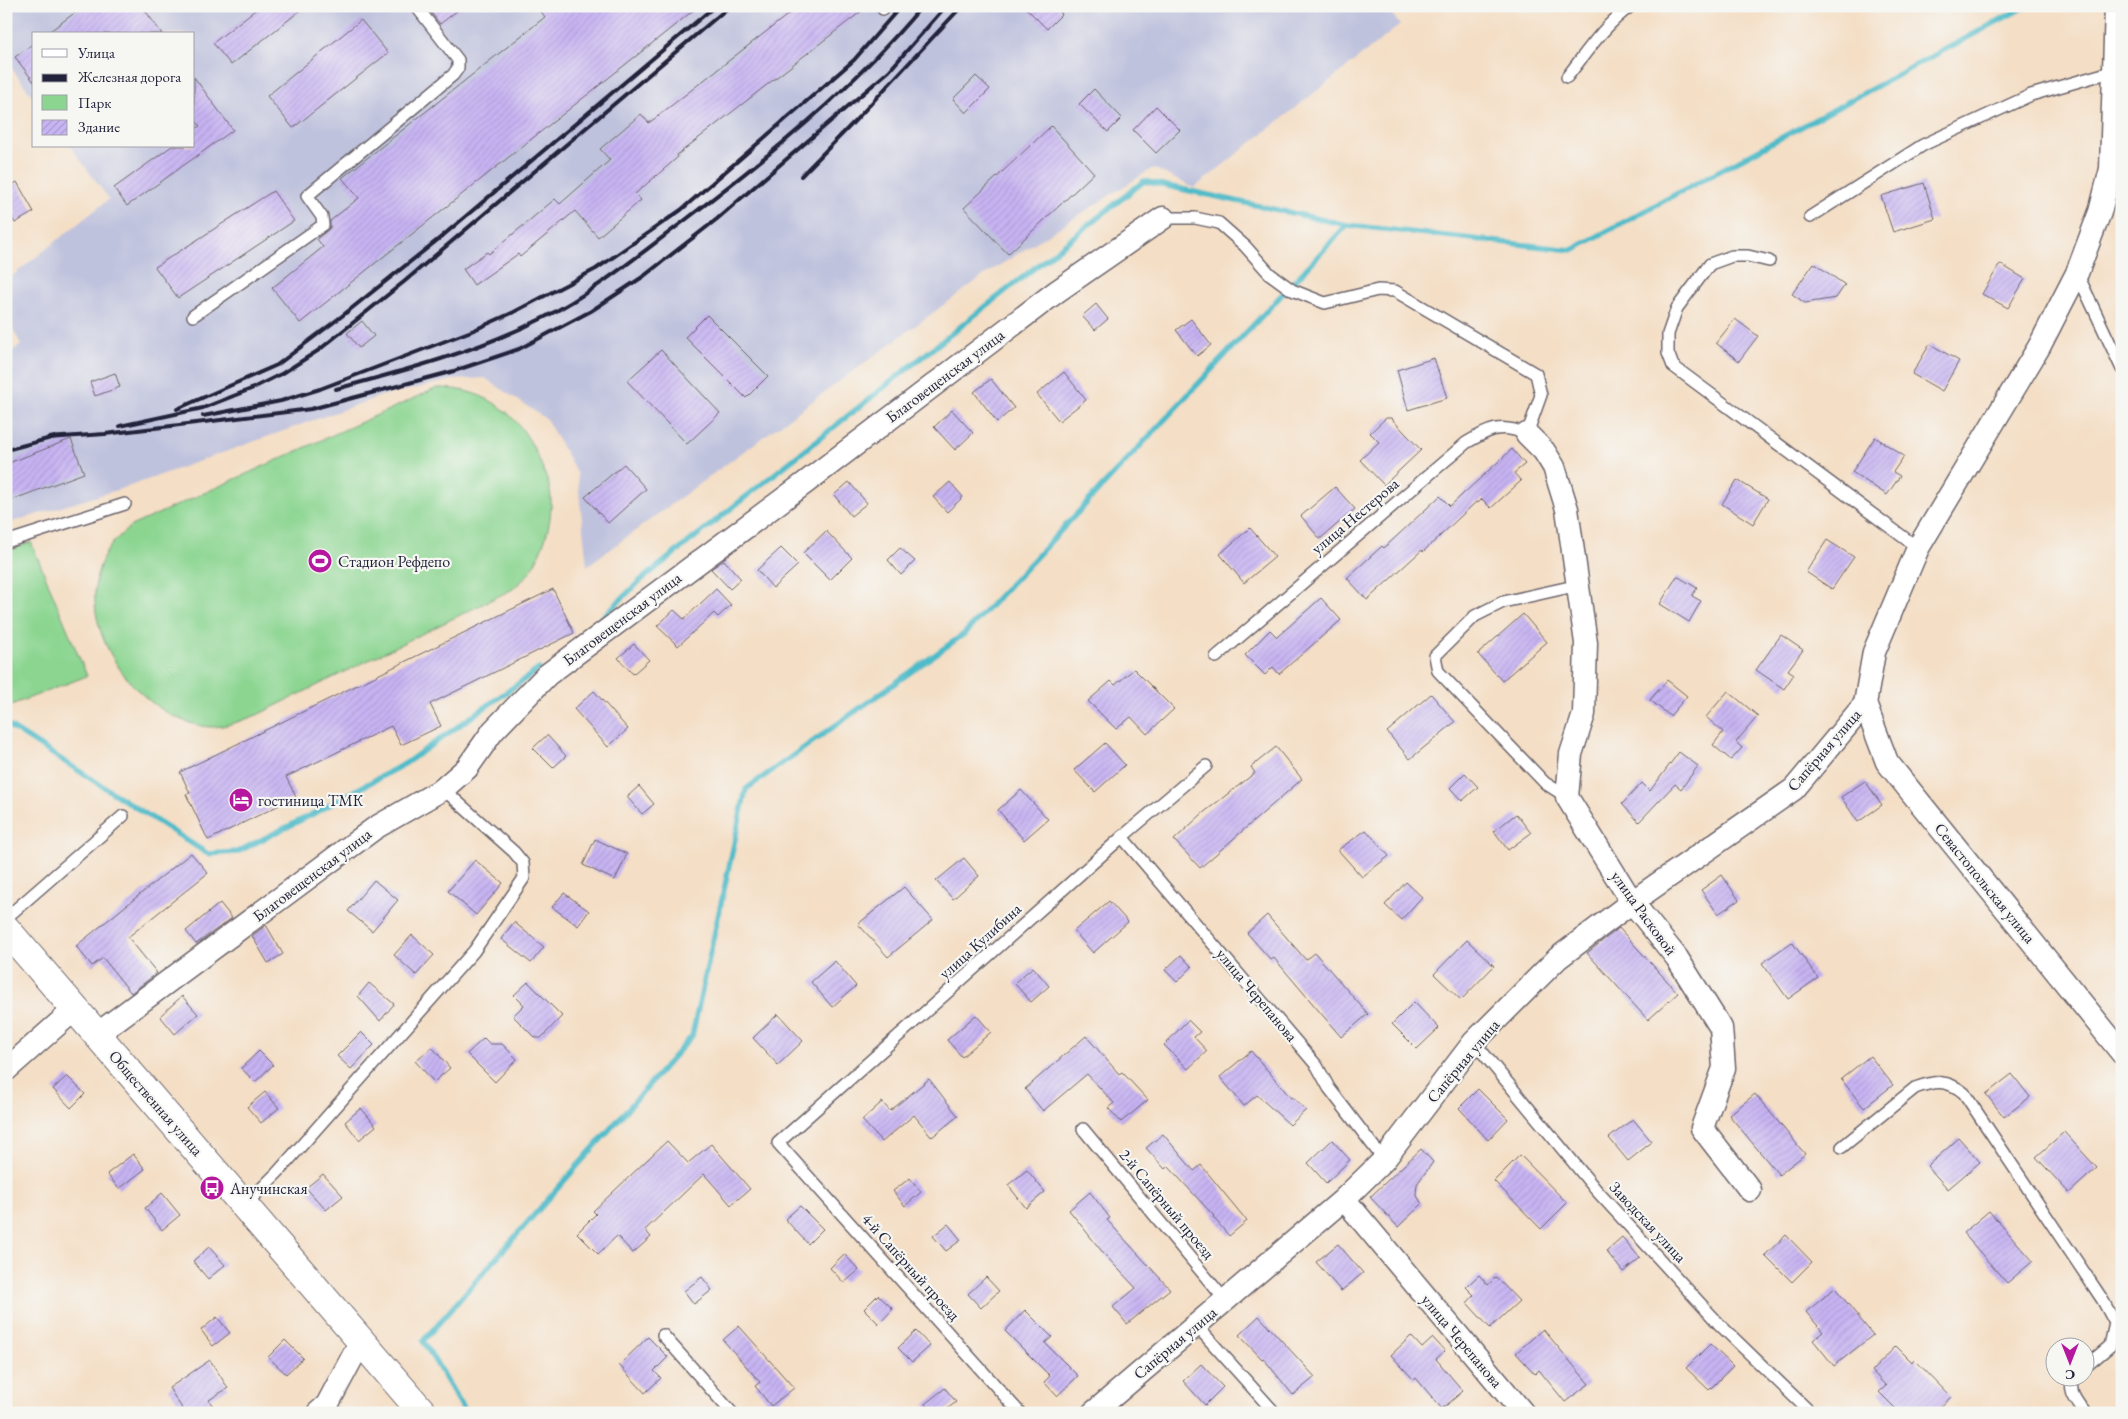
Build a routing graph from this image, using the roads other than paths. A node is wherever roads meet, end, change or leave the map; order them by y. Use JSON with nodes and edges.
{"nodes":[{"id":1,"x":416,"y":6,"type":"edge"},
{"id":2,"x":1631,"y":6,"type":"edge"},
{"id":3,"x":2116,"y":6,"type":"edge"},
{"id":4,"x":2114,"y":71,"type":"junction"},
{"id":5,"x":1566,"y":77,"type":"dead end"},
{"id":6,"x":1810,"y":217,"type":"dead end"},
{"id":7,"x":1162,"y":218,"type":"joint"},
{"id":8,"x":1769,"y":261,"type":"dead end"},
{"id":9,"x":2076,"y":273,"type":"junction"},
{"id":10,"x":193,"y":316,"type":"dead end"},
{"id":11,"x":2122,"y":369,"type":"edge"},
{"id":12,"x":1527,"y":434,"type":"junction"},
{"id":13,"x":125,"y":504,"type":"dead end"},
{"id":14,"x":6,"y":542,"type":"edge"},
{"id":15,"x":1918,"y":548,"type":"junction"},
{"id":16,"x":1579,"y":585,"type":"junction"},
{"id":17,"x":1216,"y":657,"type":"dead end"},
{"id":18,"x":1865,"y":704,"type":"junction"},
{"id":19,"x":1206,"y":766,"type":"dead end"},
{"id":20,"x":443,"y":789,"type":"junction"},
{"id":21,"x":1567,"y":797,"type":"junction"},
{"id":22,"x":123,"y":816,"type":"dead end"},
{"id":23,"x":1122,"y":837,"type":"junction"},
{"id":24,"x":1632,"y":902,"type":"junction"},
{"id":25,"x":6,"y":918,"type":"edge"},
{"id":26,"x":6,"y":930,"type":"edge"},
{"id":27,"x":75,"y":1009,"type":"junction"},
{"id":28,"x":96,"y":1035,"type":"junction"},
{"id":29,"x":1474,"y":1042,"type":"junction"},
{"id":30,"x":2122,"y":1053,"type":"edge"},
{"id":31,"x":6,"y":1070,"type":"edge"},
{"id":32,"x":1083,"y":1129,"type":"dead end"},
{"id":33,"x":778,"y":1142,"type":"joint"},
{"id":34,"x":1842,"y":1147,"type":"dead end"},
{"id":35,"x":1384,"y":1160,"type":"junction"},
{"id":36,"x":1750,"y":1190,"type":"dead end"},
{"id":37,"x":1344,"y":1199,"type":"junction"},
{"id":38,"x":244,"y":1206,"type":"junction"},
{"id":39,"x":1225,"y":1300,"type":"junction"},
{"id":40,"x":1196,"y":1325,"type":"junction"},
{"id":41,"x":663,"y":1336,"type":"dead end"},
{"id":42,"x":362,"y":1341,"type":"junction"},
{"id":43,"x":2096,"y":1358,"type":"edge"},
{"id":44,"x":2071,"y":1386,"type":"edge"},
{"id":45,"x":318,"y":1413,"type":"edge"},
{"id":46,"x":423,"y":1413,"type":"edge"},
{"id":47,"x":732,"y":1413,"type":"edge"},
{"id":48,"x":1020,"y":1413,"type":"edge"},
{"id":49,"x":1093,"y":1413,"type":"edge"},
{"id":50,"x":1275,"y":1413,"type":"edge"},
{"id":51,"x":1523,"y":1413,"type":"edge"},
{"id":52,"x":1811,"y":1413,"type":"edge"},
{"id":53,"x":2085,"y":1413,"type":"edge"}],
"edges":[{"from":1,"to":10,"type":"lane"},
{"from":2,"to":5,"type":"lane"},
{"from":3,"to":4,"type":"street"},
{"from":4,"to":6,"type":"lane"},
{"from":4,"to":9,"type":"street"},
{"from":7,"to":12,"type":"lane"},
{"from":7,"to":20,"type":"street","name":"Благовещенская улица"},
{"from":8,"to":15,"type":"lane"},
{"from":9,"to":11,"type":"lane"},
{"from":9,"to":15,"type":"street"},
{"from":12,"to":16,"type":"street"},
{"from":12,"to":17,"type":"lane","name":"улица Нестерова"},
{"from":13,"to":14,"type":"lane"},
{"from":15,"to":18,"type":"street"},
{"from":16,"to":21,"type":"street"},
{"from":16,"to":21,"type":"lane","name":"улица Расковой"},
{"from":18,"to":24,"type":"street","name":"Сапёрная улица"},
{"from":18,"to":30,"type":"street","name":"Севастопольская улица"},
{"from":19,"to":23,"type":"lane","name":"улица Кулибина"},
{"from":20,"to":28,"type":"street","name":"Благовещенская улица"},
{"from":20,"to":38,"type":"lane"},
{"from":21,"to":24,"type":"street","name":"улица Расковой"},
{"from":22,"to":25,"type":"lane"},
{"from":23,"to":33,"type":"lane","name":"улица Кулибина"},
{"from":23,"to":35,"type":"lane","name":"улица Черепанова"},
{"from":24,"to":29,"type":"street","name":"Сапёрная улица"},
{"from":24,"to":36,"type":"street","name":"улица Расковой"},
{"from":26,"to":27,"type":"main road","name":"Общественная улица"},
{"from":27,"to":28,"type":"main road","name":"Общественная улица"},
{"from":27,"to":31,"type":"street"},
{"from":28,"to":38,"type":"main road","name":"Общественная улица"},
{"from":29,"to":35,"type":"street","name":"Сапёрная улица"},
{"from":29,"to":52,"type":"lane","name":"Заводская улица"},
{"from":32,"to":39,"type":"lane","name":"2-й Сапёрный проезд"},
{"from":33,"to":48,"type":"lane","name":"4-й Сапёрный проезд"},
{"from":34,"to":43,"type":"lane"},
{"from":35,"to":37,"type":"street","name":"Сапёрная улица"},
{"from":37,"to":39,"type":"street","name":"Сапёрная улица"},
{"from":37,"to":51,"type":"street","name":"улица Черепанова"},
{"from":38,"to":42,"type":"main road","name":"Общественная улица"},
{"from":39,"to":40,"type":"street","name":"Сапёрная улица"},
{"from":40,"to":49,"type":"street","name":"Сапёрная улица"},
{"from":40,"to":50,"type":"lane"},
{"from":41,"to":47,"type":"lane"},
{"from":42,"to":45,"type":"street"},
{"from":42,"to":46,"type":"main road","name":"Общественная улица"},
{"from":44,"to":53,"type":"lane"}]}
